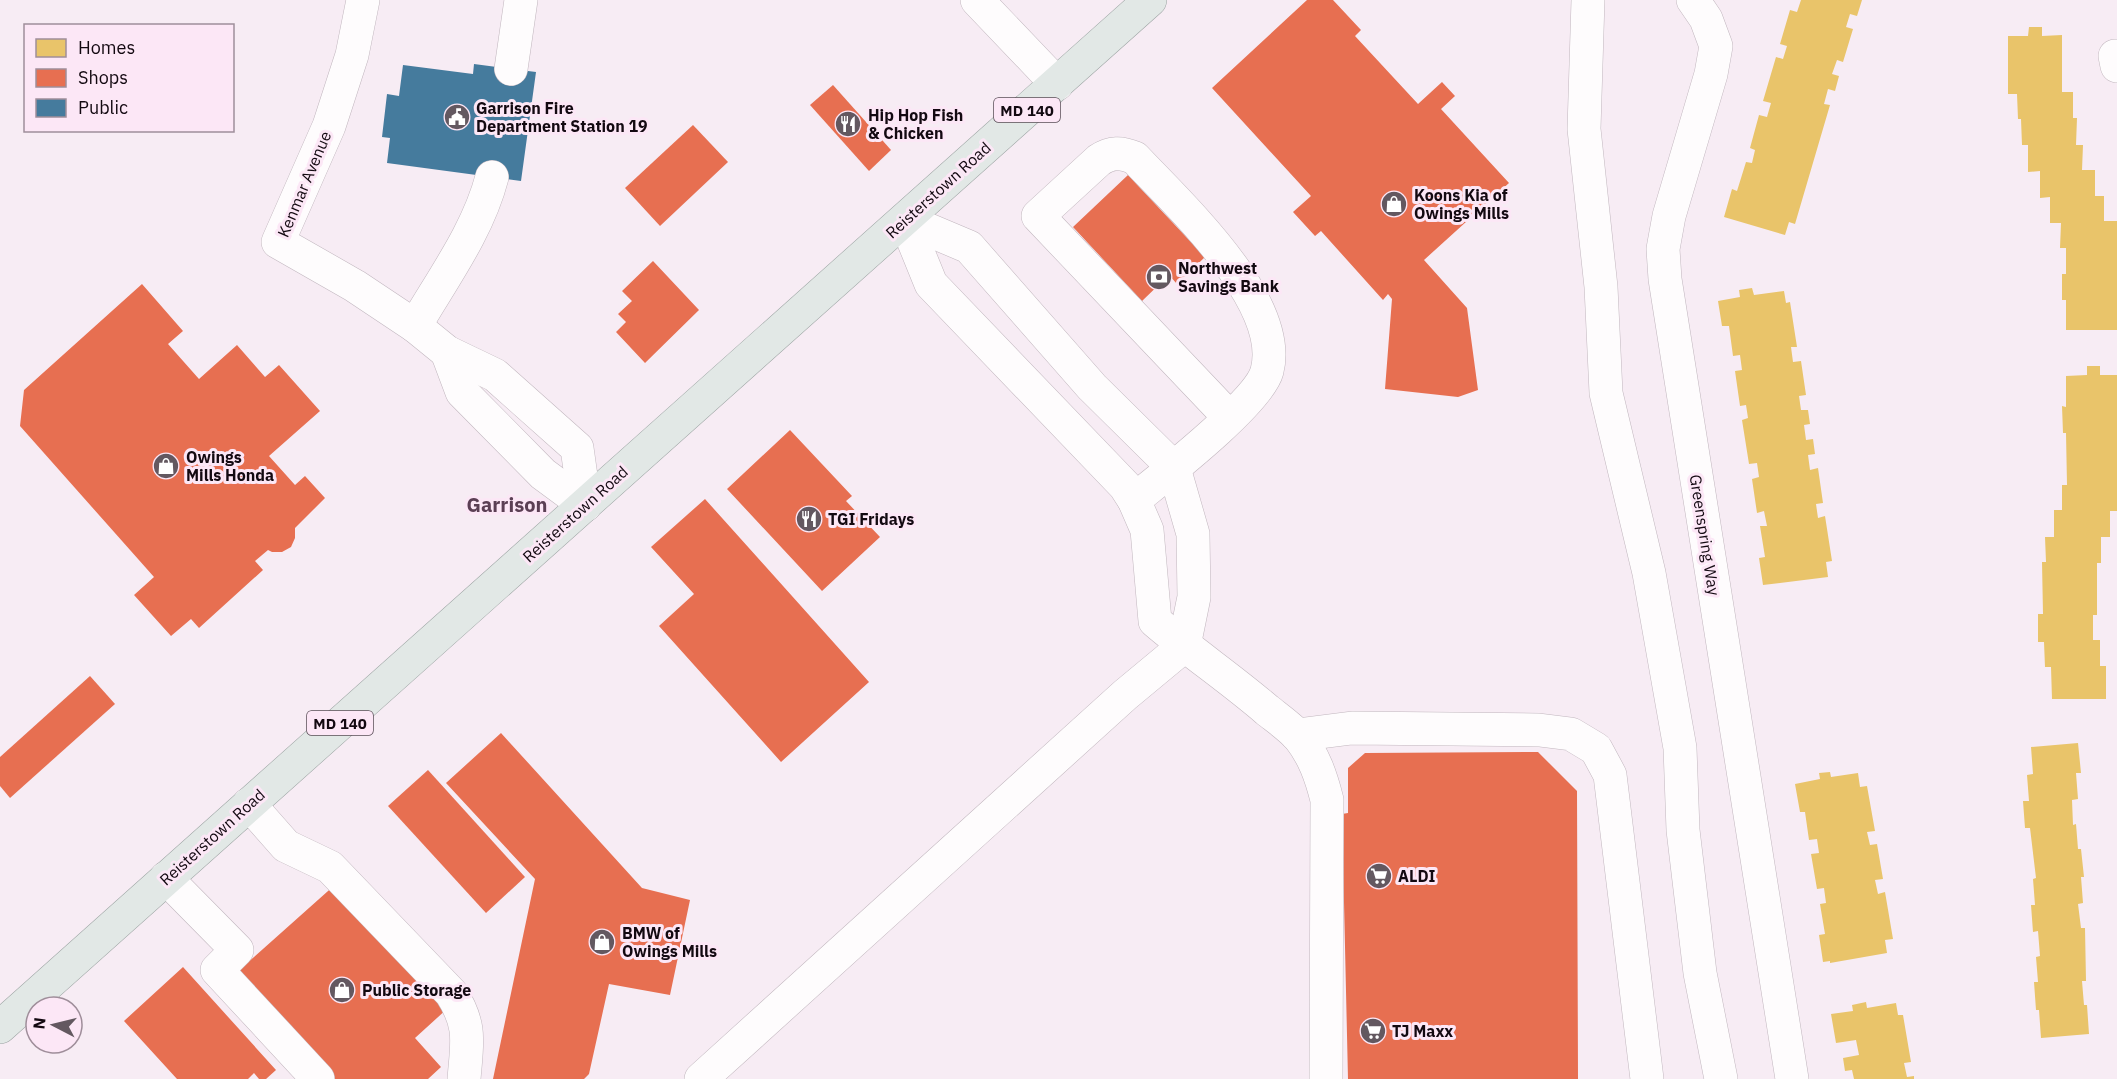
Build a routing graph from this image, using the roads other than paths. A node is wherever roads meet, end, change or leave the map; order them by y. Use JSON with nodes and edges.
{"nodes":[{"id":1,"x":363,"y":0,"type":"edge"},
{"id":2,"x":521,"y":0,"type":"edge"},
{"id":3,"x":977,"y":0,"type":"edge"},
{"id":4,"x":1150,"y":0,"type":"edge"},
{"id":5,"x":1588,"y":0,"type":"edge"},
{"id":6,"x":1693,"y":0,"type":"edge"},
{"id":7,"x":511,"y":69,"type":"dead end"},
{"id":8,"x":1057,"y":84,"type":"junction"},
{"id":9,"x":492,"y":177,"type":"dead end"},
{"id":10,"x":905,"y":220,"type":"junction"},
{"id":11,"x":415,"y":326,"type":"junction"},
{"id":12,"x":1230,"y":418,"type":"junction"},
{"id":13,"x":1173,"y":468,"type":"junction"},
{"id":14,"x":1134,"y":500,"type":"junction"},
{"id":15,"x":585,"y":505,"type":"junction"},
{"id":16,"x":1184,"y":646,"type":"junction"},
{"id":17,"x":1297,"y":735,"type":"junction"},
{"id":18,"x":249,"y":804,"type":"junction"},
{"id":19,"x":166,"y":878,"type":"junction"},
{"id":20,"x":0,"y":1026,"type":"edge"},
{"id":21,"x":318,"y":1079,"type":"edge"},
{"id":22,"x":464,"y":1079,"type":"edge"},
{"id":23,"x":701,"y":1079,"type":"edge"},
{"id":24,"x":1326,"y":1079,"type":"edge"},
{"id":25,"x":1647,"y":1079,"type":"edge"},
{"id":26,"x":1721,"y":1079,"type":"edge"},
{"id":27,"x":1791,"y":1079,"type":"edge"}],
"edges":[{"from":1,"to":11,"type":"street","name":"Kenmar Avenue"},
{"from":2,"to":7,"type":"street"},
{"from":3,"to":8,"type":"street"},
{"from":4,"to":8,"type":"main road","name":"Reisterstown Road","number":"MD 140"},
{"from":5,"to":26,"type":"street"},
{"from":6,"to":27,"type":"street","name":"Greenspring Way"},
{"from":8,"to":10,"type":"main road","name":"Reisterstown Road","number":"MD 140"},
{"from":9,"to":11,"type":"street"},
{"from":10,"to":13,"type":"street"},
{"from":10,"to":14,"type":"street"},
{"from":10,"to":15,"type":"main road","name":"Reisterstown Road","number":"MD 140"},
{"from":11,"to":15,"type":"street","name":"Kenmar Avenue"},
{"from":12,"to":12,"type":"street"},
{"from":12,"to":13,"type":"street"},
{"from":13,"to":14,"type":"street"},
{"from":13,"to":16,"type":"street"},
{"from":14,"to":16,"type":"street"},
{"from":15,"to":18,"type":"main road","name":"Reisterstown Road","number":"MD 140"},
{"from":16,"to":17,"type":"street"},
{"from":16,"to":23,"type":"street"},
{"from":17,"to":24,"type":"street"},
{"from":17,"to":25,"type":"street"},
{"from":18,"to":19,"type":"main road","name":"Reisterstown Road","number":"MD 140"},
{"from":18,"to":22,"type":"street"},
{"from":19,"to":20,"type":"main road","name":"Reisterstown Road","number":"MD 140"},
{"from":19,"to":21,"type":"street"}]}
